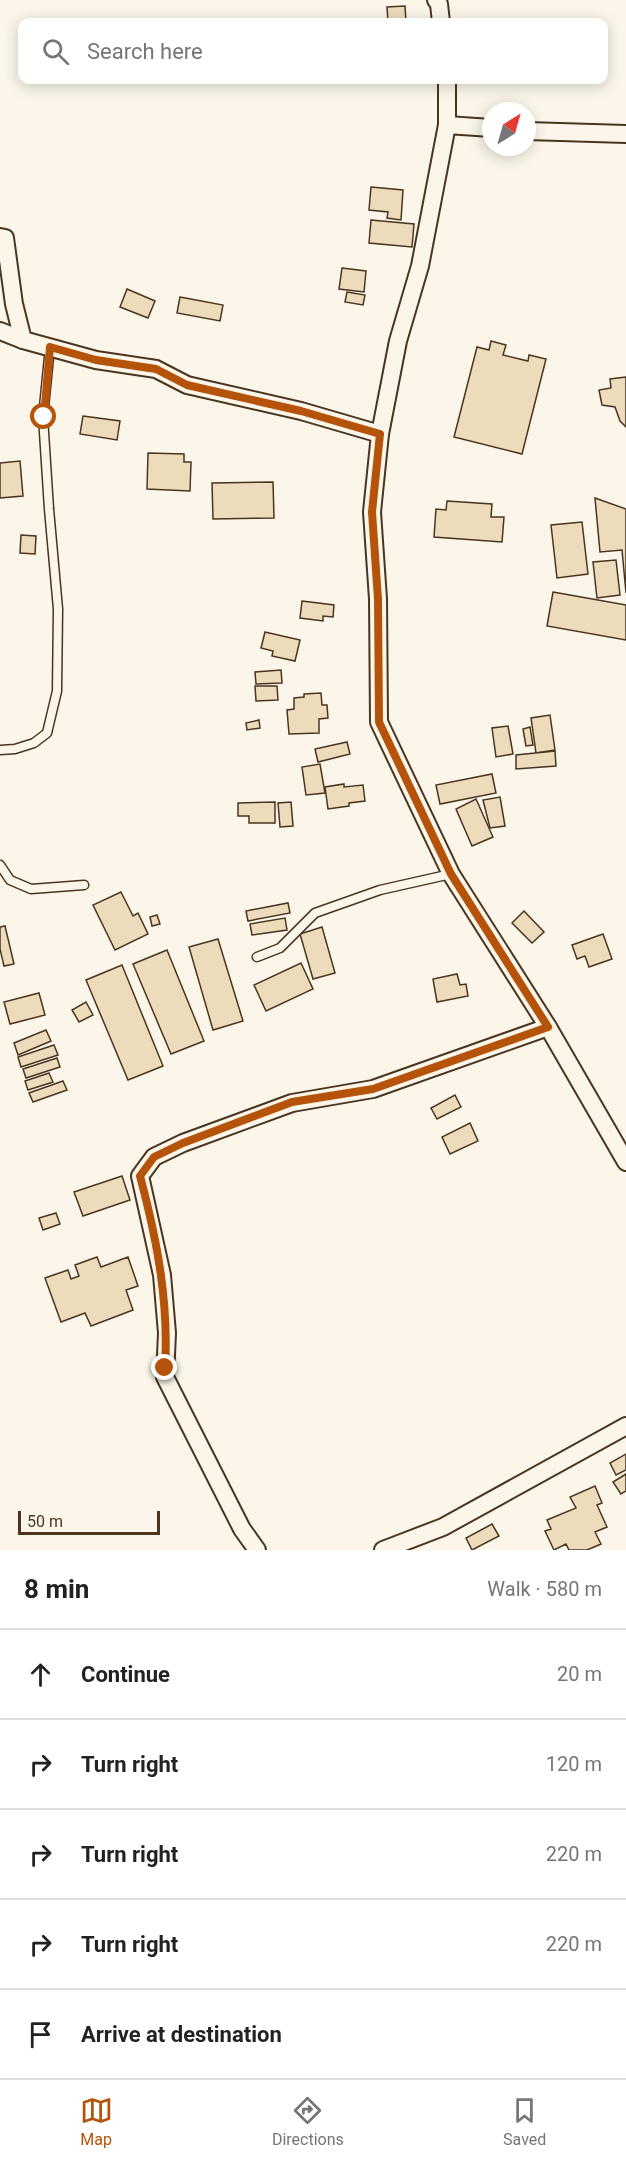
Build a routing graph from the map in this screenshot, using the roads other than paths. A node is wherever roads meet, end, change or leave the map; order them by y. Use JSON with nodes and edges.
{"nodes":[{"id":1,"x":436,"y":0,"type":"edge"},
{"id":2,"x":441,"y":18,"type":"edge"},
{"id":3,"x":447,"y":84,"type":"edge"},
{"id":4,"x":447,"y":125,"type":"junction"},
{"id":5,"x":482,"y":127,"type":"edge"},
{"id":6,"x":536,"y":131,"type":"edge"},
{"id":7,"x":626,"y":134,"type":"edge"},
{"id":8,"x":0,"y":237,"type":"edge"},
{"id":9,"x":0,"y":331,"type":"edge"},
{"id":10,"x":23,"y":340,"type":"junction"},
{"id":11,"x":50,"y":347,"type":"junction"},
{"id":12,"x":380,"y":434,"type":"junction"},
{"id":13,"x":0,"y":750,"type":"edge"},
{"id":14,"x":0,"y":865,"type":"edge"},
{"id":15,"x":451,"y":874,"type":"junction"},
{"id":16,"x":84,"y":885,"type":"dead end"},
{"id":17,"x":257,"y":957,"type":"dead end"},
{"id":18,"x":548,"y":1027,"type":"junction"},
{"id":19,"x":626,"y":1162,"type":"edge"},
{"id":20,"x":626,"y":1426,"type":"edge"},
{"id":21,"x":257,"y":1550,"type":"edge"},
{"id":22,"x":383,"y":1550,"type":"edge"}],
"edges":[{"from":1,"to":2,"type":"street"},
{"from":3,"to":4,"type":"street"},
{"from":4,"to":5,"type":"street"},
{"from":4,"to":12,"type":"street"},
{"from":6,"to":7,"type":"street"},
{"from":8,"to":10,"type":"street"},
{"from":9,"to":10,"type":"street"},
{"from":10,"to":11,"type":"street"},
{"from":11,"to":12,"type":"street"},
{"from":11,"to":13,"type":"lane"},
{"from":12,"to":15,"type":"street"},
{"from":14,"to":16,"type":"lane"},
{"from":15,"to":17,"type":"lane"},
{"from":15,"to":18,"type":"street"},
{"from":18,"to":19,"type":"street"},
{"from":18,"to":21,"type":"street"},
{"from":20,"to":22,"type":"street"}]}
